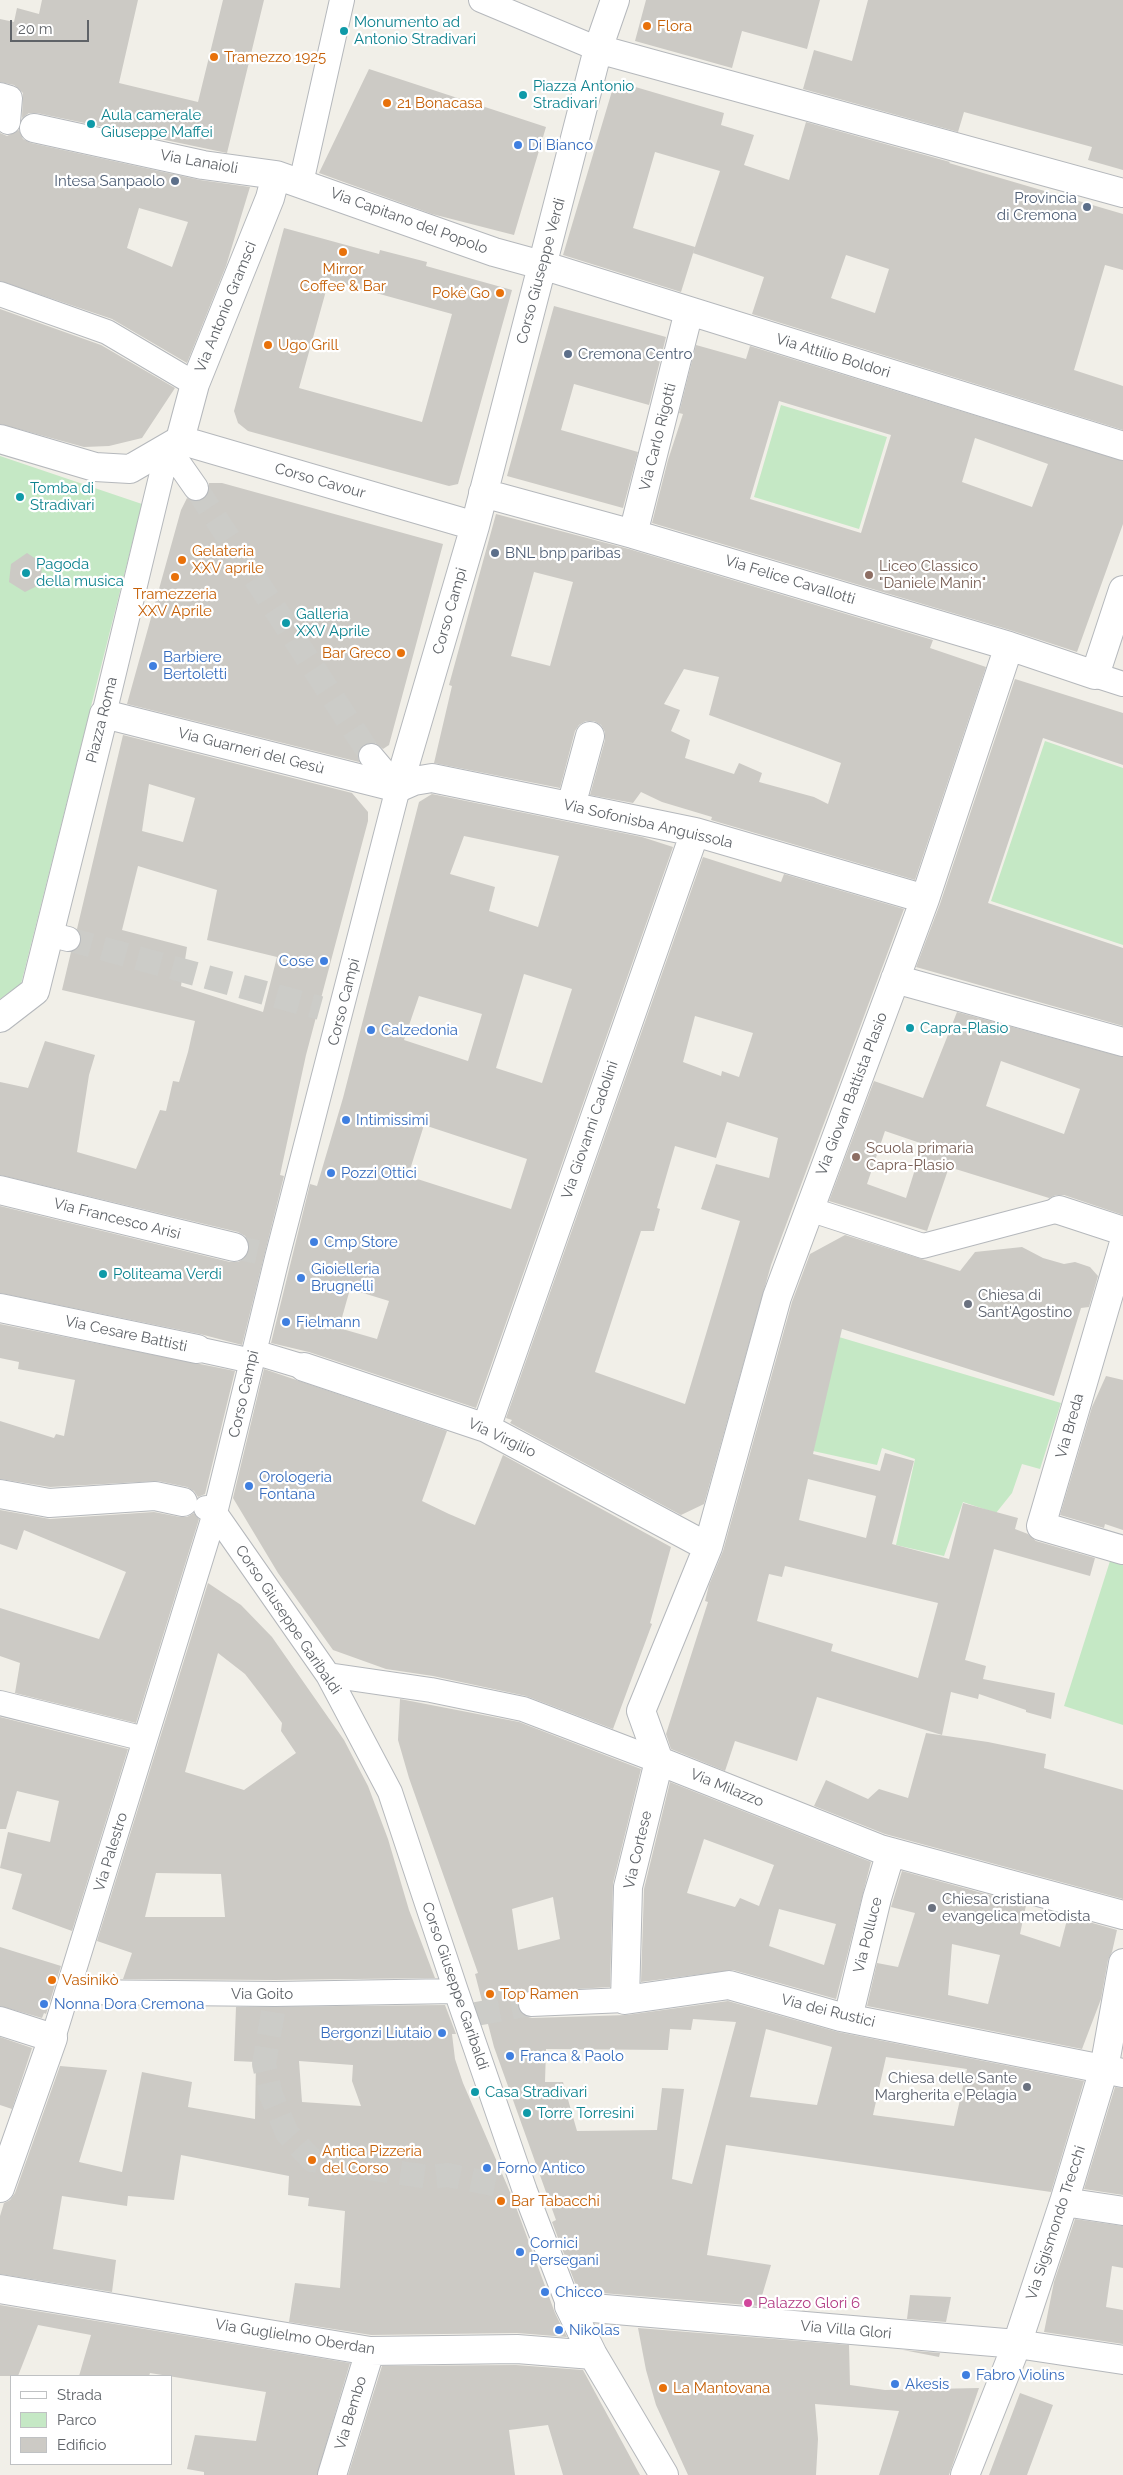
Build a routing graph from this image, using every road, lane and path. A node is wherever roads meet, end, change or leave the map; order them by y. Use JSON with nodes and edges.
{"nodes":[{"id":1,"x":342,"y":0,"type":"edge"},
{"id":2,"x":482,"y":0,"type":"edge"},
{"id":3,"x":615,"y":0,"type":"edge"},
{"id":4,"x":598,"y":49,"type":"junction"},
{"id":5,"x":0,"y":95,"type":"edge"},
{"id":6,"x":8,"y":122,"type":"dead end"},
{"id":7,"x":34,"y":128,"type":"dead end"},
{"id":8,"x":288,"y":179,"type":"junction"},
{"id":9,"x":1123,"y":192,"type":"edge"},
{"id":10,"x":542,"y":265,"type":"junction"},
{"id":11,"x":0,"y":294,"type":"edge"},
{"id":12,"x":689,"y":311,"type":"junction"},
{"id":13,"x":195,"y":384,"type":"junction"},
{"id":14,"x":0,"y":439,"type":"edge"},
{"id":15,"x":174,"y":444,"type":"junction"},
{"id":16,"x":1123,"y":446,"type":"edge"},
{"id":17,"x":196,"y":488,"type":"tunnel mouth"},
{"id":18,"x":483,"y":493,"type":"junction"},
{"id":19,"x":474,"y":526,"type":"junction"},
{"id":20,"x":633,"y":534,"type":"junction"},
{"id":21,"x":1123,"y":590,"type":"edge"},
{"id":22,"x":1009,"y":646,"type":"junction"},
{"id":23,"x":1095,"y":675,"type":"junction"},
{"id":24,"x":1123,"y":684,"type":"edge"},
{"id":25,"x":104,"y":714,"type":"junction"},
{"id":26,"x":590,"y":736,"type":"dead end"},
{"id":27,"x":371,"y":756,"type":"tunnel mouth"},
{"id":28,"x":398,"y":788,"type":"junction"},
{"id":29,"x":571,"y":806,"type":"junction"},
{"id":30,"x":695,"y":832,"type":"junction"},
{"id":31,"x":925,"y":899,"type":"junction"},
{"id":32,"x":895,"y":979,"type":"junction"},
{"id":33,"x":0,"y":1018,"type":"edge"},
{"id":34,"x":1123,"y":1042,"type":"edge"},
{"id":35,"x":0,"y":1190,"type":"edge"},
{"id":36,"x":809,"y":1209,"type":"junction"},
{"id":37,"x":1059,"y":1210,"type":"joint"},
{"id":38,"x":1123,"y":1231,"type":"edge"},
{"id":39,"x":1123,"y":1246,"type":"edge"},
{"id":40,"x":234,"y":1247,"type":"tunnel mouth"},
{"id":41,"x":0,"y":1308,"type":"edge"},
{"id":42,"x":197,"y":1349,"type":"joint"},
{"id":43,"x":253,"y":1356,"type":"junction"},
{"id":44,"x":304,"y":1367,"type":"joint"},
{"id":45,"x":486,"y":1428,"type":"junction"},
{"id":46,"x":0,"y":1494,"type":"edge"},
{"id":47,"x":201,"y":1508,"type":"junction"},
{"id":48,"x":708,"y":1547,"type":"junction"},
{"id":49,"x":1123,"y":1550,"type":"edge"},
{"id":50,"x":328,"y":1675,"type":"junction"},
{"id":51,"x":0,"y":1702,"type":"edge"},
{"id":52,"x":145,"y":1739,"type":"junction"},
{"id":53,"x":659,"y":1760,"type":"junction"},
{"id":54,"x":891,"y":1852,"type":"junction"},
{"id":55,"x":1123,"y":1915,"type":"edge"},
{"id":56,"x":1123,"y":1963,"type":"edge"},
{"id":57,"x":456,"y":1991,"type":"junction"},
{"id":58,"x":69,"y":1992,"type":"junction"},
{"id":59,"x":625,"y":2000,"type":"junction"},
{"id":60,"x":531,"y":2004,"type":"tunnel mouth"},
{"id":61,"x":848,"y":2018,"type":"junction"},
{"id":62,"x":0,"y":2022,"type":"edge"},
{"id":63,"x":53,"y":2038,"type":"junction"},
{"id":64,"x":1114,"y":2071,"type":"edge"},
{"id":65,"x":0,"y":2188,"type":"edge"},
{"id":66,"x":1064,"y":2202,"type":"junction"},
{"id":67,"x":1123,"y":2211,"type":"edge"},
{"id":68,"x":0,"y":2289,"type":"edge"},
{"id":69,"x":569,"y":2306,"type":"junction"},
{"id":70,"x":1017,"y":2344,"type":"junction"},
{"id":71,"x":370,"y":2351,"type":"junction"},
{"id":72,"x":593,"y":2355,"type":"junction"},
{"id":73,"x":1123,"y":2360,"type":"edge"},
{"id":74,"x":332,"y":2475,"type":"edge"},
{"id":75,"x":664,"y":2475,"type":"edge"},
{"id":76,"x":965,"y":2475,"type":"edge"}],
"edges":[{"from":1,"to":8,"type":"street"},
{"from":2,"to":4,"type":"street"},
{"from":3,"to":4,"type":"street","name":"Corso Giuseppe Verdi"},
{"from":4,"to":9,"type":"street"},
{"from":4,"to":10,"type":"street","name":"Corso Giuseppe Verdi"},
{"from":5,"to":6,"type":"street"},
{"from":7,"to":8,"type":"street","name":"Via Lanaioli"},
{"from":8,"to":10,"type":"street","name":"Via Capitano del Popolo"},
{"from":8,"to":13,"type":"street","name":"Via Antonio Gramsci"},
{"from":10,"to":12,"type":"street","name":"Via Attilio Boldori"},
{"from":10,"to":18,"type":"street","name":"Corso Giuseppe Verdi"},
{"from":11,"to":13,"type":"street"},
{"from":12,"to":16,"type":"street","name":"Via Attilio Boldori"},
{"from":12,"to":20,"type":"street","name":"Via Carlo Rigotti"},
{"from":13,"to":15,"type":"street","name":"Via Antonio Gramsci"},
{"from":14,"to":15,"type":"street"},
{"from":15,"to":17,"type":"street"},
{"from":15,"to":19,"type":"street","name":"Corso Cavour"},
{"from":15,"to":25,"type":"street","name":"Piazza Roma"},
{"from":18,"to":19,"type":"street","name":"Corso Campi"},
{"from":18,"to":20,"type":"street","name":"Via Felice Cavallotti"},
{"from":19,"to":28,"type":"street","name":"Corso Campi"},
{"from":20,"to":22,"type":"street","name":"Via Felice Cavallotti"},
{"from":21,"to":23,"type":"street"},
{"from":22,"to":23,"type":"street","name":"Via Felice Cavallotti"},
{"from":22,"to":31,"type":"street","name":"Via Giovan Battista Plasio"},
{"from":23,"to":24,"type":"street"},
{"from":25,"to":28,"type":"street","name":"Via Guarneri del Gesù"},
{"from":25,"to":33,"type":"street","name":"Piazza Roma"},
{"from":26,"to":29,"type":"street"},
{"from":27,"to":28,"type":"street"},
{"from":28,"to":29,"type":"street","name":"Via Sofonisba Anguissola"},
{"from":28,"to":43,"type":"street","name":"Corso Campi"},
{"from":29,"to":30,"type":"street","name":"Via Sofonisba Anguissola"},
{"from":30,"to":31,"type":"street","name":"Via Sofonisba Anguissola"},
{"from":30,"to":45,"type":"street","name":"Via Giovanni Cadolini"},
{"from":31,"to":32,"type":"street","name":"Via Giovan Battista Plasio"},
{"from":32,"to":34,"type":"street"},
{"from":32,"to":36,"type":"street","name":"Via Giovan Battista Plasio"},
{"from":35,"to":40,"type":"street","name":"Via Francesco Arisi"},
{"from":36,"to":37,"type":"street"},
{"from":36,"to":48,"type":"street","name":"Via Giovan Battista Plasio"},
{"from":37,"to":38,"type":"street"},
{"from":39,"to":49,"type":"street","name":"Via Breda"},
{"from":41,"to":42,"type":"street","name":"Via Cesare Battisti"},
{"from":42,"to":43,"type":"street","name":"Via Cesare Battisti"},
{"from":43,"to":44,"type":"street","name":"Via Virgilio"},
{"from":43,"to":47,"type":"street","name":"Corso Campi"},
{"from":44,"to":45,"type":"street","name":"Via Virgilio"},
{"from":45,"to":48,"type":"street","name":"Via Virgilio"},
{"from":46,"to":47,"type":"street"},
{"from":47,"to":50,"type":"street","name":"Corso Giuseppe Garibaldi"},
{"from":47,"to":52,"type":"street","name":"Via Palestro"},
{"from":48,"to":53,"type":"street","name":"Via Giovan Battista Plasio"},
{"from":50,"to":53,"type":"street","name":"Via Milazzo"},
{"from":50,"to":57,"type":"street","name":"Corso Giuseppe Garibaldi"},
{"from":51,"to":52,"type":"street"},
{"from":52,"to":58,"type":"street","name":"Via Palestro"},
{"from":53,"to":54,"type":"street","name":"Via Milazzo"},
{"from":53,"to":59,"type":"street","name":"Via Cortese"},
{"from":54,"to":55,"type":"street","name":"Via Milazzo"},
{"from":54,"to":61,"type":"street","name":"Via Polluce"},
{"from":56,"to":64,"type":"street","name":"Via Sigismondo Trecchi"},
{"from":57,"to":58,"type":"street","name":"Via Goito"},
{"from":57,"to":69,"type":"street","name":"Corso Giuseppe Garibaldi"},
{"from":58,"to":63,"type":"street","name":"Via Palestro"},
{"from":59,"to":60,"type":"street","name":"Via dei Rustici"},
{"from":59,"to":61,"type":"street","name":"Via dei Rustici"},
{"from":61,"to":64,"type":"street","name":"Via dei Rustici"},
{"from":62,"to":63,"type":"street"},
{"from":63,"to":65,"type":"street","name":"Via Palestro"},
{"from":64,"to":66,"type":"street","name":"Via Sigismondo Trecchi"},
{"from":66,"to":67,"type":"street"},
{"from":66,"to":70,"type":"street","name":"Via Sigismondo Trecchi"},
{"from":68,"to":71,"type":"street","name":"Via Guglielmo Oberdan"},
{"from":69,"to":70,"type":"street","name":"Via Villa Glori"},
{"from":69,"to":72,"type":"street","name":"Corso Giuseppe Garibaldi"},
{"from":70,"to":73,"type":"street","name":"Via Villa Glori"},
{"from":70,"to":76,"type":"street","name":"Via Sigismondo Trecchi"},
{"from":71,"to":72,"type":"street","name":"Via Guglielmo Oberdan"},
{"from":71,"to":74,"type":"street","name":"Via Bembo"},
{"from":72,"to":75,"type":"street","name":"Corso Giuseppe Garibaldi"}]}
